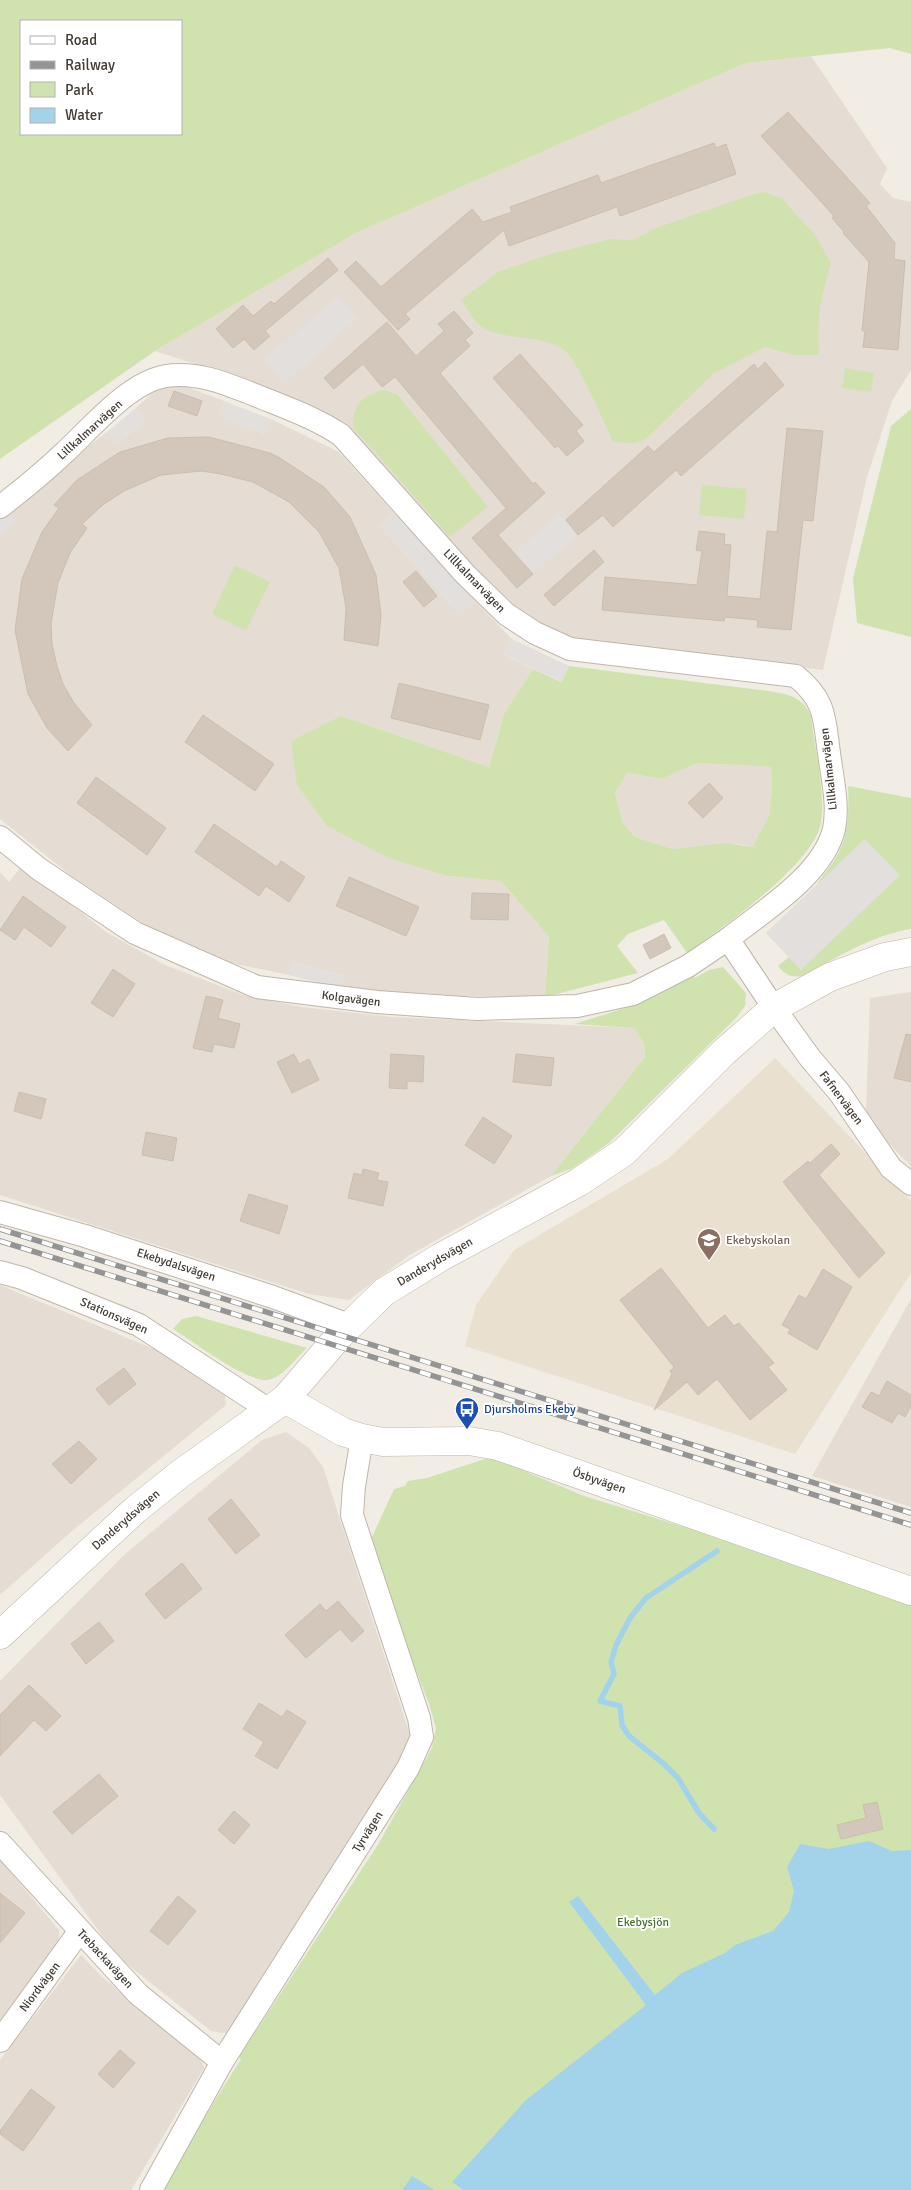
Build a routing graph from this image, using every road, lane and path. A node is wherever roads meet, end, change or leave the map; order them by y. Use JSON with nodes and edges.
{"nodes":[{"id":1,"x":0,"y":507,"type":"edge"},
{"id":2,"x":0,"y":837,"type":"edge"},
{"id":3,"x":728,"y":939,"type":"junction"},
{"id":4,"x":911,"y":952,"type":"edge"},
{"id":5,"x":774,"y":1008,"type":"junction"},
{"id":6,"x":911,"y":1184,"type":"edge"},
{"id":7,"x":0,"y":1212,"type":"edge"},
{"id":8,"x":0,"y":1272,"type":"edge"},
{"id":9,"x":350,"y":1325,"type":"junction"},
{"id":10,"x":277,"y":1404,"type":"junction"},
{"id":11,"x":362,"y":1438,"type":"junction"},
{"id":12,"x":911,"y":1591,"type":"edge"},
{"id":13,"x":0,"y":1635,"type":"edge"},
{"id":14,"x":0,"y":1843,"type":"edge"},
{"id":15,"x":80,"y":1932,"type":"junction"},
{"id":16,"x":0,"y":2041,"type":"edge"},
{"id":17,"x":222,"y":2062,"type":"junction"},
{"id":18,"x":151,"y":2190,"type":"edge"}],
"edges":[{"from":1,"to":3,"type":"street","name":"Lillkalmarvägen"},
{"from":2,"to":3,"type":"street","name":"Kolgavägen"},
{"from":3,"to":5,"type":"street"},
{"from":4,"to":5,"type":"street","name":"Danderydsvägen"},
{"from":5,"to":6,"type":"street","name":"Fafnervägen"},
{"from":5,"to":9,"type":"street","name":"Danderydsvägen"},
{"from":7,"to":9,"type":"street","name":"Ekebydalsvägen"},
{"from":8,"to":10,"type":"street","name":"Stationsvägen"},
{"from":9,"to":10,"type":"street","name":"Danderydsvägen"},
{"from":10,"to":11,"type":"street","name":"Ösbyvägen"},
{"from":10,"to":13,"type":"street","name":"Danderydsvägen"},
{"from":11,"to":12,"type":"street","name":"Ösbyvägen"},
{"from":11,"to":17,"type":"street","name":"Tyrvägen"},
{"from":14,"to":15,"type":"street","name":"Trebackavägen"},
{"from":15,"to":16,"type":"street","name":"Niordvägen"},
{"from":15,"to":17,"type":"street","name":"Trebackavägen"},
{"from":17,"to":18,"type":"street","name":"Tyrvägen"}]}
